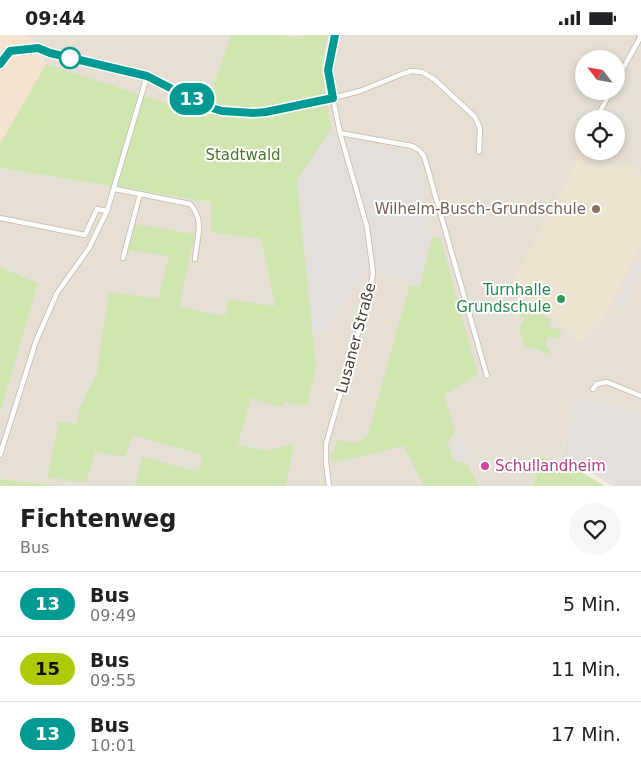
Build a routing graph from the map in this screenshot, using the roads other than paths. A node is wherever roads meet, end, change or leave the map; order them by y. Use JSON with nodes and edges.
{"nodes":[{"id":1,"x":335,"y":35,"type":"edge"},
{"id":2,"x":641,"y":35,"type":"edge"},
{"id":3,"x":0,"y":64,"type":"edge"},
{"id":4,"x":625,"y":64,"type":"edge"},
{"id":5,"x":147,"y":76,"type":"junction"},
{"id":6,"x":333,"y":98,"type":"junction"},
{"id":7,"x":340,"y":133,"type":"junction"},
{"id":8,"x":479,"y":151,"type":"dead end"},
{"id":9,"x":115,"y":189,"type":"junction"},
{"id":10,"x":140,"y":193,"type":"junction"},
{"id":11,"x":107,"y":211,"type":"junction"},
{"id":12,"x":0,"y":218,"type":"edge"},
{"id":13,"x":123,"y":258,"type":"dead end"},
{"id":14,"x":194,"y":259,"type":"dead end"},
{"id":15,"x":487,"y":376,"type":"dead end"},
{"id":16,"x":593,"y":389,"type":"dead end"},
{"id":17,"x":641,"y":396,"type":"edge"},
{"id":18,"x":0,"y":455,"type":"edge"},
{"id":19,"x":329,"y":486,"type":"edge"}],
"edges":[{"from":1,"to":6,"type":"street"},
{"from":2,"to":4,"type":"street"},
{"from":3,"to":5,"type":"street"},
{"from":5,"to":6,"type":"street"},
{"from":5,"to":9,"type":"street"},
{"from":6,"to":7,"type":"street","name":"Lusaner Straße"},
{"from":6,"to":8,"type":"street"},
{"from":7,"to":15,"type":"street"},
{"from":7,"to":19,"type":"street","name":"Lusaner Straße"},
{"from":9,"to":10,"type":"street"},
{"from":9,"to":11,"type":"street"},
{"from":10,"to":13,"type":"street"},
{"from":10,"to":14,"type":"street"},
{"from":11,"to":12,"type":"street"},
{"from":11,"to":18,"type":"street"},
{"from":16,"to":17,"type":"street"}]}
